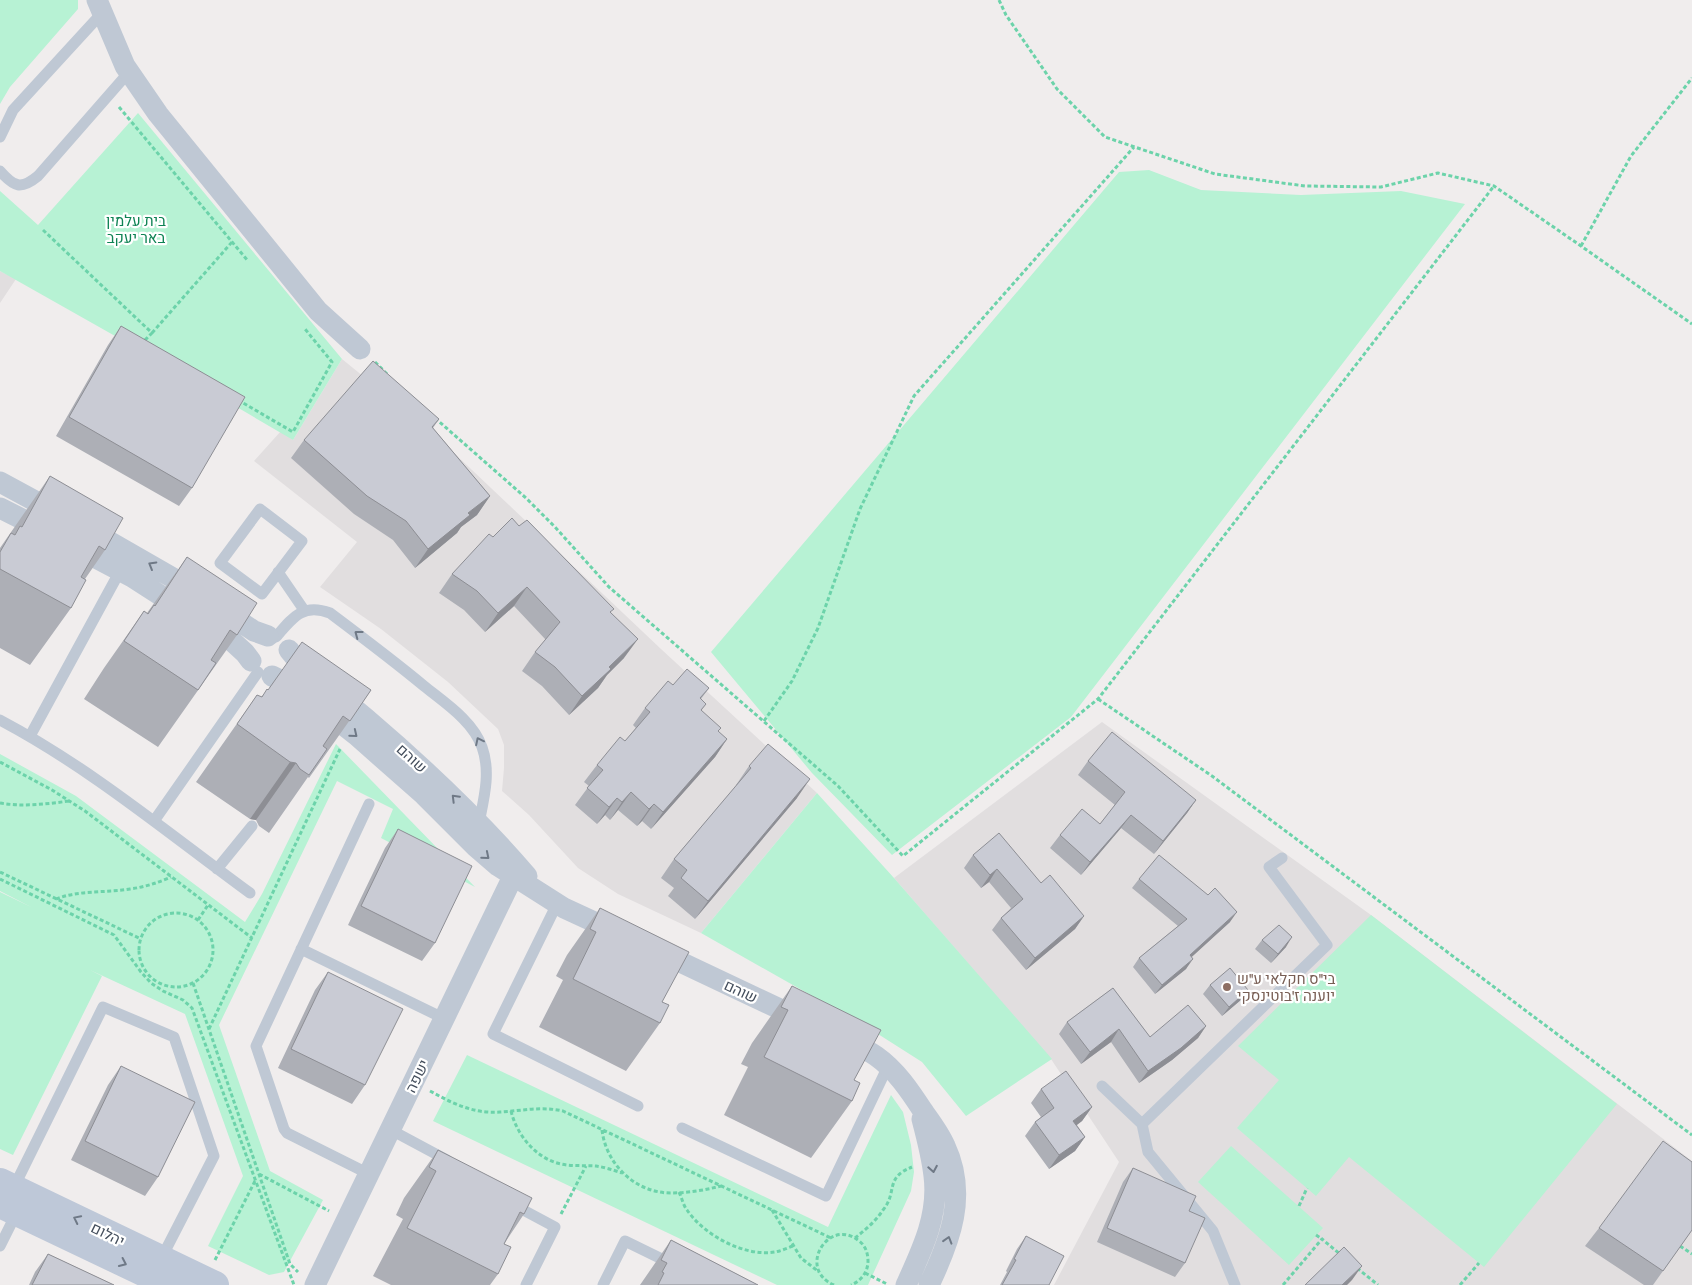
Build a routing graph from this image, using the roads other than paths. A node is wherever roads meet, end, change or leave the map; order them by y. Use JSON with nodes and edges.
{"nodes":[{"id":1,"x":100,"y":6,"type":"edge"},
{"id":2,"x":129,"y":72,"type":"junction"},
{"id":3,"x":0,"y":137,"type":"edge"},
{"id":4,"x":0,"y":171,"type":"edge"},
{"id":5,"x":360,"y":349,"type":"road end"},
{"id":6,"x":0,"y":482,"type":"edge"},
{"id":7,"x":0,"y":508,"type":"edge"},
{"id":8,"x":120,"y":571,"type":"junction"},
{"id":9,"x":278,"y":572,"type":"junction"},
{"id":10,"x":304,"y":610,"type":"junction"},
{"id":11,"x":278,"y":641,"type":"junction"},
{"id":12,"x":260,"y":670,"type":"junction"},
{"id":13,"x":0,"y":720,"type":"edge"},
{"id":14,"x":30,"y":736,"type":"junction"},
{"id":15,"x":369,"y":804,"type":"dead end"},
{"id":16,"x":154,"y":821,"type":"junction"},
{"id":17,"x":479,"y":823,"type":"junction"},
{"id":18,"x":252,"y":826,"type":"dead end"},
{"id":19,"x":1282,"y":858,"type":"dead end"},
{"id":20,"x":217,"y":869,"type":"junction"},
{"id":21,"x":516,"y":871,"type":"junction"},
{"id":22,"x":250,"y":893,"type":"dead end"},
{"id":23,"x":553,"y":901,"type":"junction"},
{"id":24,"x":301,"y":949,"type":"junction"},
{"id":25,"x":444,"y":1019,"type":"junction"},
{"id":26,"x":888,"y":1066,"type":"junction"},
{"id":27,"x":1102,"y":1086,"type":"dead end"},
{"id":28,"x":919,"y":1104,"type":"junction"},
{"id":29,"x":638,"y":1106,"type":"dead end"},
{"id":30,"x":1142,"y":1124,"type":"junction"},
{"id":31,"x":682,"y":1128,"type":"dead end"},
{"id":32,"x":391,"y":1130,"type":"junction"},
{"id":33,"x":458,"y":1166,"type":"edge"},
{"id":34,"x":369,"y":1174,"type":"junction"},
{"id":35,"x":8,"y":1197,"type":"edge"},
{"id":36,"x":502,"y":1199,"type":"edge"},
{"id":37,"x":0,"y":1246,"type":"edge"},
{"id":38,"x":678,"y":1267,"type":"edge"},
{"id":39,"x":158,"y":1277,"type":"edge"},
{"id":40,"x":210,"y":1282,"type":"edge"},
{"id":41,"x":310,"y":1282,"type":"edge"},
{"id":42,"x":526,"y":1285,"type":"edge"},
{"id":43,"x":602,"y":1285,"type":"edge"},
{"id":44,"x":906,"y":1285,"type":"edge"},
{"id":45,"x":929,"y":1285,"type":"edge"},
{"id":46,"x":1235,"y":1285,"type":"edge"}],
"edges":[{"from":1,"to":2,"type":"street"},
{"from":1,"to":3,"type":"lane"},
{"from":2,"to":4,"type":"lane"},
{"from":2,"to":5,"type":"street"},
{"from":11,"to":6,"type":"street","name":"שוהם","one_way":true},
{"from":7,"to":8,"type":"street","name":"שוהם"},
{"from":8,"to":12,"type":"street","name":"שוהם"},
{"from":8,"to":14,"type":"lane"},
{"from":9,"to":9,"type":"lane"},
{"from":9,"to":10,"type":"lane"},
{"from":10,"to":11,"type":"lane"},
{"from":17,"to":10,"type":"lane","one_way":true},
{"from":11,"to":12,"type":"street"},
{"from":11,"to":12,"type":"street"},
{"from":17,"to":11,"type":"street","name":"שוהם","one_way":true},
{"from":12,"to":16,"type":"lane"},
{"from":12,"to":21,"type":"street","name":"שוהם","one_way":true},
{"from":13,"to":14,"type":"lane"},
{"from":14,"to":16,"type":"lane"},
{"from":15,"to":24,"type":"lane"},
{"from":16,"to":20,"type":"lane"},
{"from":17,"to":21,"type":"street","name":"שוהם"},
{"from":18,"to":20,"type":"lane"},
{"from":19,"to":30,"type":"lane"},
{"from":20,"to":22,"type":"lane"},
{"from":21,"to":23,"type":"street","name":"שוהם"},
{"from":21,"to":25,"type":"street","name":"ישפה"},
{"from":23,"to":26,"type":"street","name":"שוהם"},
{"from":23,"to":29,"type":"lane"},
{"from":24,"to":25,"type":"lane"},
{"from":24,"to":34,"type":"lane"},
{"from":25,"to":32,"type":"street","name":"ישפה"},
{"from":26,"to":28,"type":"street","name":"שוהם"},
{"from":26,"to":31,"type":"lane"},
{"from":27,"to":30,"type":"lane"},
{"from":28,"to":44,"type":"street","name":"שוהם","one_way":true},
{"from":45,"to":28,"type":"street","name":"שוהם","one_way":true},
{"from":30,"to":46,"type":"lane"},
{"from":32,"to":33,"type":"lane"},
{"from":32,"to":34,"type":"street","name":"ישפה"},
{"from":34,"to":41,"type":"street","name":"ישפה"},
{"from":35,"to":37,"type":"lane"},
{"from":35,"to":39,"type":"street","name":"יהלום"},
{"from":35,"to":39,"type":"lane"},
{"from":36,"to":42,"type":"lane"},
{"from":38,"to":43,"type":"lane"},
{"from":39,"to":40,"type":"street","name":"יהלום"}]}
